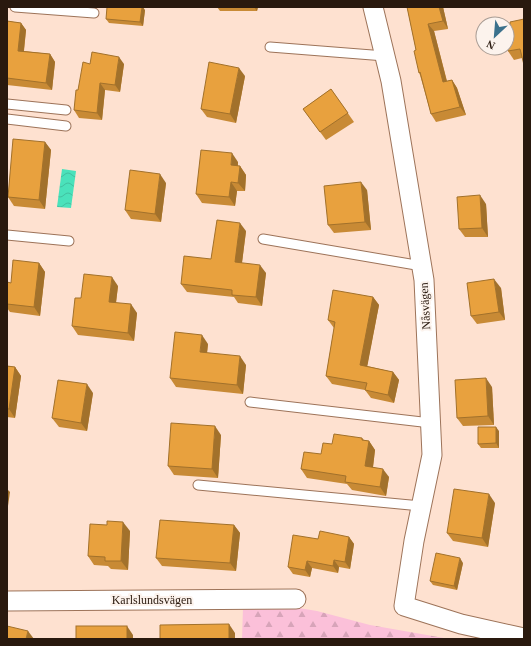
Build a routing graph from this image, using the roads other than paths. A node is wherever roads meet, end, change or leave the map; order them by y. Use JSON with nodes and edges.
{"nodes":[{"id":1,"x":15,"y":7,"type":"edge"},
{"id":2,"x":373,"y":7,"type":"edge"},
{"id":3,"x":94,"y":13,"type":"dead end"},
{"id":4,"x":270,"y":47,"type":"dead end"},
{"id":5,"x":385,"y":56,"type":"junction"},
{"id":6,"x":7,"y":104,"type":"edge"},
{"id":7,"x":66,"y":110,"type":"dead end"},
{"id":8,"x":7,"y":119,"type":"edge"},
{"id":9,"x":66,"y":126,"type":"dead end"},
{"id":10,"x":7,"y":235,"type":"edge"},
{"id":11,"x":263,"y":239,"type":"dead end"},
{"id":12,"x":70,"y":241,"type":"dead end"},
{"id":13,"x":422,"y":266,"type":"junction"},
{"id":14,"x":250,"y":402,"type":"dead end"},
{"id":15,"x":431,"y":423,"type":"junction"},
{"id":16,"x":198,"y":485,"type":"dead end"},
{"id":17,"x":421,"y":506,"type":"junction"},
{"id":18,"x":296,"y":599,"type":"dead end"},
{"id":19,"x":7,"y":601,"type":"edge"},
{"id":20,"x":524,"y":638,"type":"edge"}],
"edges":[{"from":1,"to":3,"type":"lane"},
{"from":2,"to":5,"type":"street","name":"Nåsvägen"},
{"from":4,"to":5,"type":"lane"},
{"from":5,"to":13,"type":"street","name":"Nåsvägen"},
{"from":6,"to":7,"type":"lane"},
{"from":8,"to":9,"type":"lane"},
{"from":10,"to":12,"type":"lane"},
{"from":11,"to":13,"type":"lane"},
{"from":13,"to":15,"type":"street","name":"Nåsvägen"},
{"from":14,"to":15,"type":"lane"},
{"from":15,"to":17,"type":"street","name":"Nåsvägen"},
{"from":16,"to":17,"type":"lane"},
{"from":17,"to":20,"type":"street","name":"Nåsvägen"},
{"from":18,"to":19,"type":"street","name":"Karlslundsvägen"}]}
